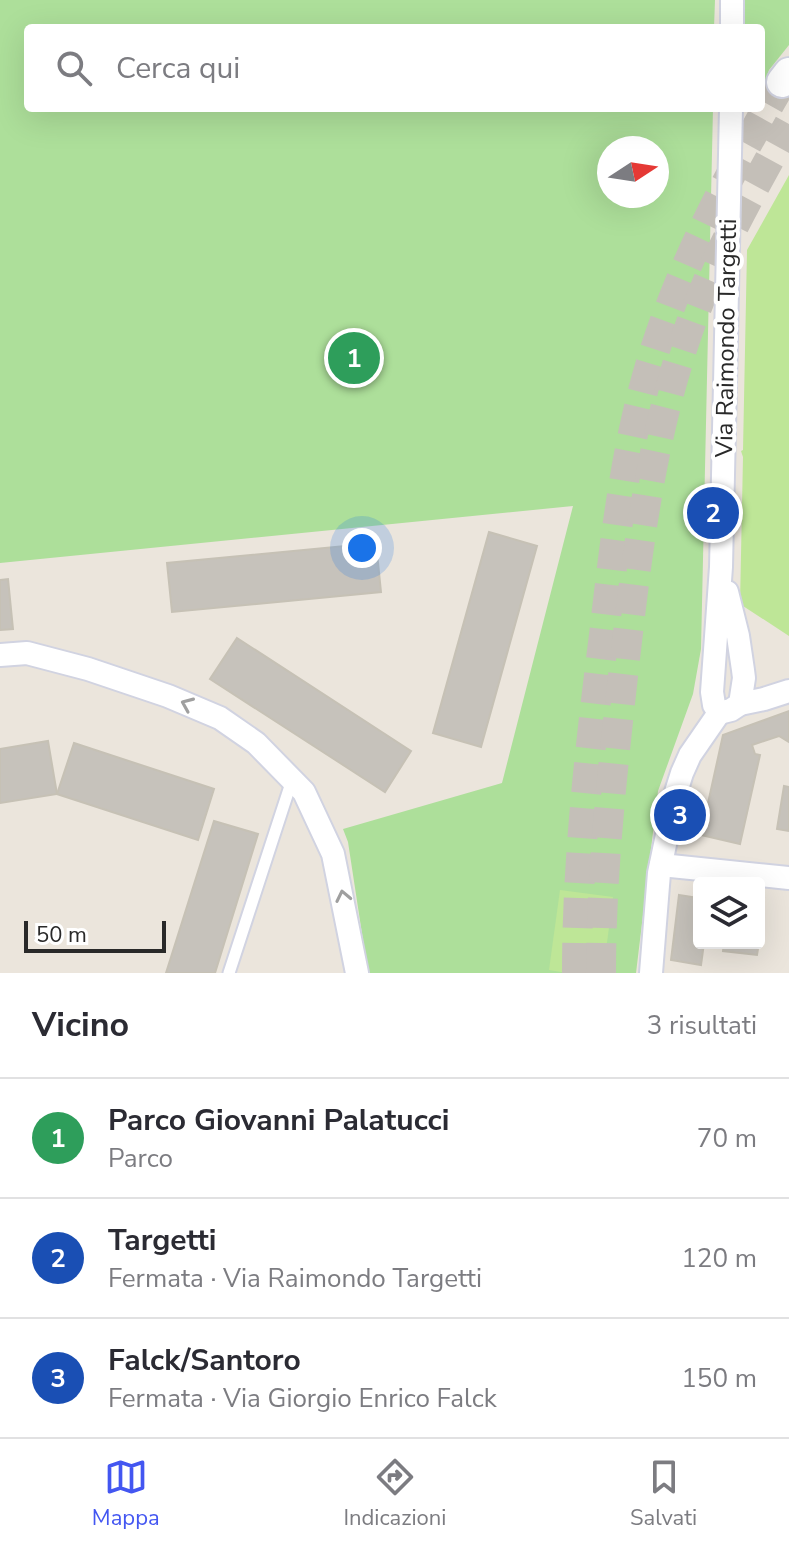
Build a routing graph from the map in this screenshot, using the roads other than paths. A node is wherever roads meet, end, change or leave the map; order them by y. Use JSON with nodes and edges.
{"nodes":[{"id":1,"x":732,"y":0,"type":"edge"},
{"id":2,"x":732,"y":24,"type":"edge"},
{"id":3,"x":731,"y":112,"type":"edge"},
{"id":4,"x":721,"y":567,"type":"junction"},
{"id":5,"x":739,"y":644,"type":"junction"},
{"id":6,"x":716,"y":653,"type":"junction"},
{"id":7,"x":0,"y":655,"type":"edge"},
{"id":8,"x":789,"y":691,"type":"edge"},
{"id":9,"x":740,"y":704,"type":"junction"},
{"id":10,"x":719,"y":713,"type":"junction"},
{"id":11,"x":292,"y":780,"type":"junction"},
{"id":12,"x":661,"y":865,"type":"junction"},
{"id":13,"x":789,"y":878,"type":"edge"},
{"id":14,"x":229,"y":973,"type":"edge"},
{"id":15,"x":357,"y":973,"type":"edge"},
{"id":16,"x":651,"y":973,"type":"edge"}],
"edges":[{"from":1,"to":2,"type":"street"},
{"from":3,"to":4,"type":"street","name":"Via Raimondo Targetti"},
{"from":4,"to":5,"type":"street","name":"Via Raimondo Targetti"},
{"from":4,"to":6,"type":"street","name":"Via Raimondo Targetti"},
{"from":5,"to":6,"type":"street"},
{"from":5,"to":9,"type":"street","name":"Via Raimondo Targetti"},
{"from":6,"to":10,"type":"street","name":"Via Raimondo Targetti"},
{"from":11,"to":7,"type":"street","one_way":true},
{"from":8,"to":9,"type":"street"},
{"from":9,"to":10,"type":"street"},
{"from":10,"to":12,"type":"street"},
{"from":11,"to":14,"type":"lane"},
{"from":15,"to":11,"type":"street","one_way":true},
{"from":12,"to":13,"type":"street"},
{"from":12,"to":16,"type":"street"}]}
